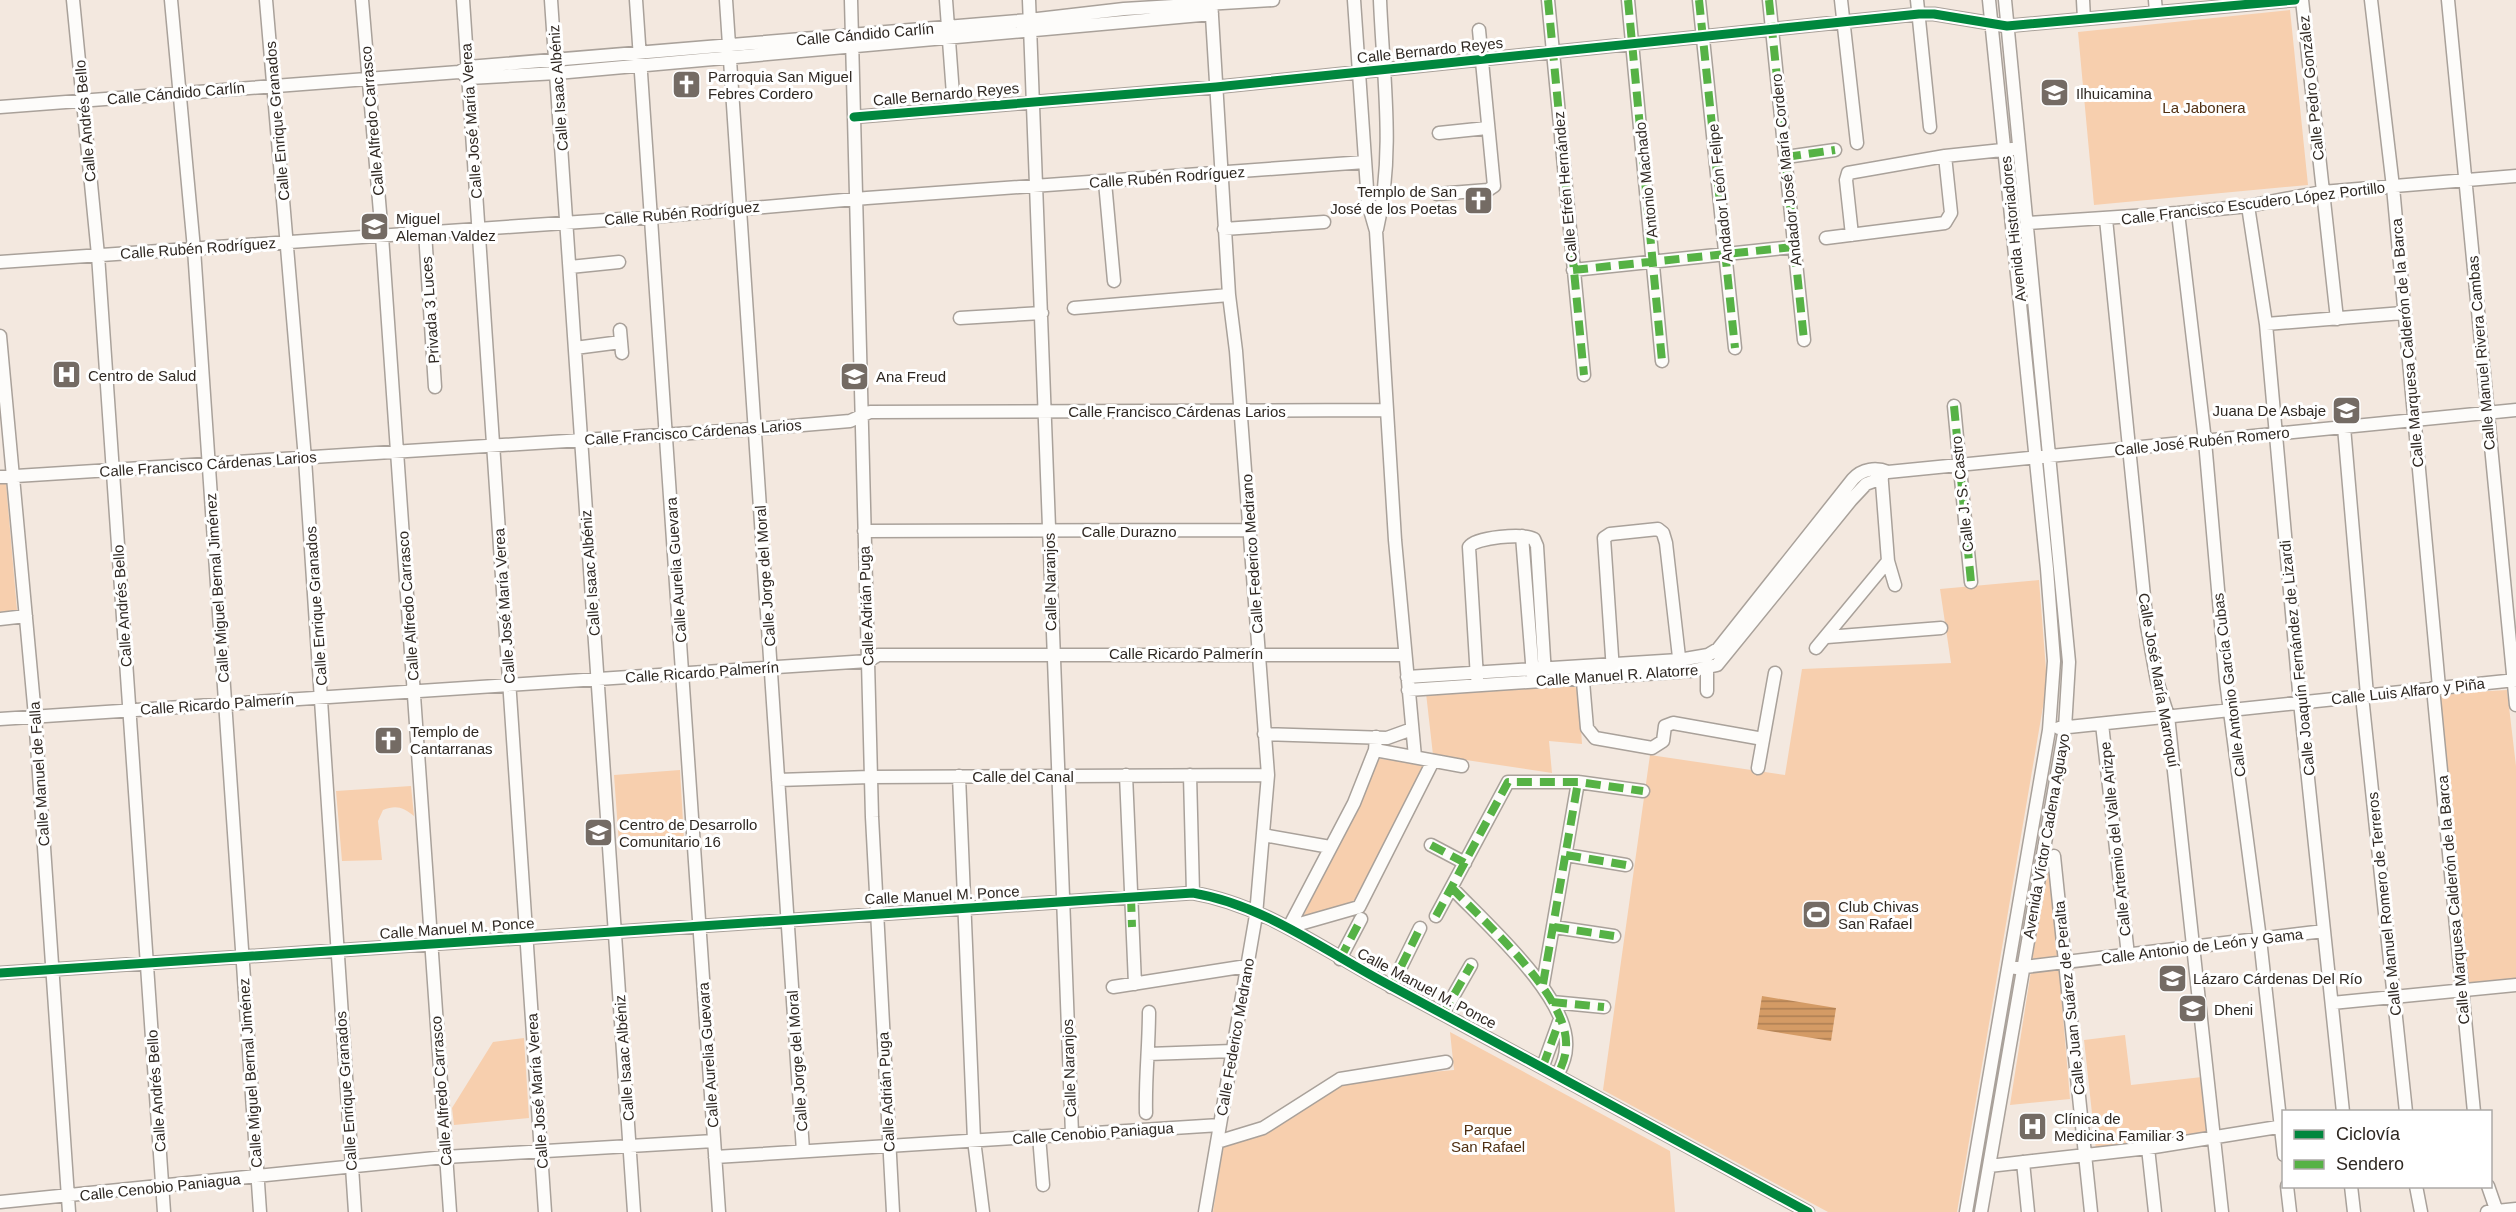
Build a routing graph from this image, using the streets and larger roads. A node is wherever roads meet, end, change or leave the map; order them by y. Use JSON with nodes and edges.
{"nodes":[{"id":1,"x":73,"y":0,"type":"edge"},
{"id":2,"x":171,"y":0,"type":"edge"},
{"id":3,"x":266,"y":0,"type":"edge"},
{"id":4,"x":362,"y":0,"type":"edge"},
{"id":5,"x":464,"y":0,"type":"edge"},
{"id":6,"x":551,"y":0,"type":"edge"},
{"id":7,"x":636,"y":0,"type":"edge"},
{"id":8,"x":726,"y":0,"type":"edge"},
{"id":9,"x":851,"y":0,"type":"edge"},
{"id":10,"x":946,"y":0,"type":"edge"},
{"id":11,"x":1029,"y":0,"type":"edge"},
{"id":12,"x":1273,"y":0,"type":"edge"},
{"id":13,"x":1354,"y":0,"type":"edge"},
{"id":14,"x":1380,"y":0,"type":"edge"},
{"id":15,"x":1548,"y":0,"type":"edge"},
{"id":16,"x":1628,"y":0,"type":"edge"},
{"id":17,"x":1699,"y":0,"type":"edge"},
{"id":18,"x":1769,"y":0,"type":"edge"},
{"id":19,"x":1841,"y":0,"type":"edge"},
{"id":20,"x":1917,"y":0,"type":"edge"},
{"id":21,"x":1989,"y":0,"type":"edge"},
{"id":22,"x":2004,"y":0,"type":"edge"},
{"id":23,"x":2083,"y":0,"type":"edge"},
{"id":24,"x":2295,"y":0,"type":"edge"},
{"id":25,"x":2302,"y":0,"type":"edge"},
{"id":26,"x":2371,"y":0,"type":"edge"},
{"id":27,"x":2448,"y":0,"type":"edge"},
{"id":28,"x":2228,"y":3,"type":"edge"},
{"id":29,"x":1124,"y":4,"type":"edge"},
{"id":30,"x":1211,"y":6,"type":"edge"},
{"id":31,"x":2155,"y":6,"type":"edge"},
{"id":32,"x":1919,"y":14,"type":"junction"},
{"id":33,"x":2085,"y":19,"type":"junction"},
{"id":34,"x":1125,"y":22,"type":"junction"},
{"id":35,"x":1991,"y":22,"type":"junction"},
{"id":36,"x":1844,"y":23,"type":"junction"},
{"id":37,"x":1030,"y":26,"type":"junction"},
{"id":38,"x":2007,"y":26,"type":"junction"},
{"id":39,"x":1479,"y":30,"type":"dead end"},
{"id":40,"x":1773,"y":30,"type":"junction"},
{"id":41,"x":949,"y":33,"type":"junction"},
{"id":42,"x":1703,"y":37,"type":"junction"},
{"id":43,"x":852,"y":41,"type":"junction"},
{"id":44,"x":1631,"y":44,"type":"junction"},
{"id":45,"x":640,"y":52,"type":"junction"},
{"id":46,"x":729,"y":52,"type":"junction"},
{"id":47,"x":1552,"y":52,"type":"junction"},
{"id":48,"x":556,"y":59,"type":"junction"},
{"id":49,"x":1482,"y":60,"type":"junction"},
{"id":50,"x":641,"y":66,"type":"junction"},
{"id":51,"x":1383,"y":70,"type":"junction"},
{"id":52,"x":465,"y":72,"type":"junction"},
{"id":53,"x":1358,"y":72,"type":"junction"},
{"id":54,"x":557,"y":73,"type":"junction"},
{"id":55,"x":368,"y":77,"type":"junction"},
{"id":56,"x":273,"y":85,"type":"junction"},
{"id":57,"x":1216,"y":87,"type":"junction"},
{"id":58,"x":179,"y":93,"type":"junction"},
{"id":59,"x":83,"y":100,"type":"junction"},
{"id":60,"x":1032,"y":101,"type":"junction"},
{"id":61,"x":0,"y":107,"type":"edge"},
{"id":62,"x":954,"y":108,"type":"junction"},
{"id":63,"x":854,"y":117,"type":"junction"},
{"id":64,"x":1930,"y":127,"type":"dead end"},
{"id":65,"x":1487,"y":128,"type":"junction"},
{"id":66,"x":1439,"y":133,"type":"dead end"},
{"id":67,"x":1857,"y":143,"type":"dead end"},
{"id":68,"x":2019,"y":148,"type":"junction"},
{"id":69,"x":1835,"y":150,"type":"dead end"},
{"id":70,"x":2005,"y":150,"type":"junction"},
{"id":71,"x":1945,"y":156,"type":"junction"},
{"id":72,"x":1786,"y":157,"type":"junction"},
{"id":73,"x":1365,"y":162,"type":"junction"},
{"id":74,"x":1220,"y":174,"type":"junction"},
{"id":75,"x":2516,"y":176,"type":"edge"},
{"id":76,"x":2465,"y":181,"type":"junction"},
{"id":77,"x":1105,"y":182,"type":"junction"},
{"id":78,"x":1037,"y":186,"type":"junction"},
{"id":79,"x":2393,"y":187,"type":"junction"},
{"id":80,"x":2322,"y":192,"type":"junction"},
{"id":81,"x":1437,"y":194,"type":"dead end"},
{"id":82,"x":855,"y":199,"type":"junction"},
{"id":83,"x":2248,"y":206,"type":"junction"},
{"id":84,"x":741,"y":208,"type":"junction"},
{"id":85,"x":2178,"y":213,"type":"junction"},
{"id":86,"x":651,"y":217,"type":"junction"},
{"id":87,"x":2106,"y":219,"type":"junction"},
{"id":88,"x":567,"y":222,"type":"junction"},
{"id":89,"x":1324,"y":222,"type":"dead end"},
{"id":90,"x":2026,"y":223,"type":"junction"},
{"id":91,"x":479,"y":229,"type":"junction"},
{"id":92,"x":1224,"y":229,"type":"junction"},
{"id":93,"x":1376,"y":231,"type":"junction"},
{"id":94,"x":425,"y":232,"type":"junction"},
{"id":95,"x":1852,"y":235,"type":"junction"},
{"id":96,"x":382,"y":236,"type":"junction"},
{"id":97,"x":1826,"y":238,"type":"dead end"},
{"id":98,"x":288,"y":241,"type":"junction"},
{"id":99,"x":1794,"y":247,"type":"junction"},
{"id":100,"x":194,"y":249,"type":"junction"},
{"id":101,"x":1727,"y":254,"type":"junction"},
{"id":102,"x":98,"y":255,"type":"junction"},
{"id":103,"x":1654,"y":261,"type":"junction"},
{"id":104,"x":0,"y":262,"type":"edge"},
{"id":105,"x":619,"y":262,"type":"dead end"},
{"id":106,"x":570,"y":267,"type":"junction"},
{"id":107,"x":1573,"y":270,"type":"junction"},
{"id":108,"x":1114,"y":281,"type":"dead end"},
{"id":109,"x":1229,"y":295,"type":"junction"},
{"id":110,"x":1074,"y":308,"type":"dead end"},
{"id":111,"x":1042,"y":313,"type":"junction"},
{"id":112,"x":2403,"y":313,"type":"junction"},
{"id":113,"x":960,"y":318,"type":"dead end"},
{"id":114,"x":2337,"y":318,"type":"junction"},
{"id":115,"x":2266,"y":324,"type":"junction"},
{"id":116,"x":0,"y":336,"type":"edge"},
{"id":117,"x":1804,"y":340,"type":"dead end"},
{"id":118,"x":621,"y":342,"type":"dead end"},
{"id":119,"x":575,"y":348,"type":"junction"},
{"id":120,"x":1735,"y":348,"type":"dead end"},
{"id":121,"x":1662,"y":361,"type":"dead end"},
{"id":122,"x":1584,"y":375,"type":"dead end"},
{"id":123,"x":435,"y":387,"type":"dead end"},
{"id":124,"x":1953,"y":406,"type":"dead end"},
{"id":125,"x":1386,"y":410,"type":"junction"},
{"id":126,"x":2516,"y":410,"type":"edge"},
{"id":127,"x":1241,"y":411,"type":"junction"},
{"id":128,"x":1046,"y":412,"type":"junction"},
{"id":129,"x":2486,"y":413,"type":"junction"},
{"id":130,"x":860,"y":417,"type":"junction"},
{"id":131,"x":2414,"y":420,"type":"junction"},
{"id":132,"x":2343,"y":427,"type":"junction"},
{"id":133,"x":755,"y":429,"type":"junction"},
{"id":134,"x":666,"y":433,"type":"junction"},
{"id":135,"x":2276,"y":433,"type":"junction"},
{"id":136,"x":581,"y":439,"type":"junction"},
{"id":137,"x":2205,"y":441,"type":"junction"},
{"id":138,"x":494,"y":446,"type":"junction"},
{"id":139,"x":2129,"y":448,"type":"junction"},
{"id":140,"x":397,"y":451,"type":"junction"},
{"id":141,"x":2043,"y":457,"type":"junction"},
{"id":142,"x":305,"y":459,"type":"junction"},
{"id":143,"x":208,"y":465,"type":"junction"},
{"id":144,"x":1960,"y":465,"type":"junction"},
{"id":145,"x":113,"y":471,"type":"junction"},
{"id":146,"x":1883,"y":473,"type":"junction"},
{"id":147,"x":6,"y":476,"type":"edge"},
{"id":148,"x":1846,"y":496,"type":"junction"},
{"id":149,"x":1251,"y":530,"type":"junction"},
{"id":150,"x":864,"y":531,"type":"junction"},
{"id":151,"x":1049,"y":531,"type":"junction"},
{"id":152,"x":1888,"y":561,"type":"junction"},
{"id":153,"x":1971,"y":582,"type":"dead end"},
{"id":154,"x":1895,"y":585,"type":"dead end"},
{"id":155,"x":26,"y":616,"type":"junction"},
{"id":156,"x":0,"y":619,"type":"edge"},
{"id":157,"x":1941,"y":628,"type":"dead end"},
{"id":158,"x":1827,"y":637,"type":"junction"},
{"id":159,"x":1816,"y":648,"type":"dead end"},
{"id":160,"x":1258,"y":653,"type":"junction"},
{"id":161,"x":1052,"y":654,"type":"junction"},
{"id":162,"x":1404,"y":655,"type":"junction"},
{"id":163,"x":868,"y":661,"type":"junction"},
{"id":164,"x":1680,"y":666,"type":"junction"},
{"id":165,"x":771,"y":667,"type":"junction"},
{"id":166,"x":1613,"y":669,"type":"junction"},
{"id":167,"x":1707,"y":669,"type":"junction"},
{"id":168,"x":1582,"y":671,"type":"junction"},
{"id":169,"x":1775,"y":673,"type":"dead end"},
{"id":170,"x":683,"y":674,"type":"junction"},
{"id":171,"x":1539,"y":674,"type":"junction"},
{"id":172,"x":1407,"y":677,"type":"junction"},
{"id":173,"x":1477,"y":678,"type":"junction"},
{"id":174,"x":598,"y":679,"type":"junction"},
{"id":175,"x":2515,"y":680,"type":"edge"},
{"id":176,"x":509,"y":685,"type":"junction"},
{"id":177,"x":2436,"y":688,"type":"junction"},
{"id":178,"x":1408,"y":690,"type":"junction"},
{"id":179,"x":1707,"y":691,"type":"dead end"},
{"id":180,"x":414,"y":692,"type":"junction"},
{"id":181,"x":2364,"y":695,"type":"junction"},
{"id":182,"x":322,"y":696,"type":"junction"},
{"id":183,"x":2300,"y":702,"type":"junction"},
{"id":184,"x":225,"y":703,"type":"junction"},
{"id":185,"x":2516,"y":705,"type":"edge"},
{"id":186,"x":2231,"y":709,"type":"junction"},
{"id":187,"x":130,"y":710,"type":"junction"},
{"id":188,"x":35,"y":716,"type":"junction"},
{"id":189,"x":2168,"y":716,"type":"junction"},
{"id":190,"x":0,"y":719,"type":"edge"},
{"id":191,"x":2102,"y":724,"type":"junction"},
{"id":192,"x":2065,"y":728,"type":"junction"},
{"id":193,"x":1412,"y":729,"type":"junction"},
{"id":194,"x":2049,"y":730,"type":"junction"},
{"id":195,"x":1264,"y":734,"type":"junction"},
{"id":196,"x":1763,"y":739,"type":"junction"},
{"id":197,"x":1376,"y":744,"type":"junction"},
{"id":198,"x":1415,"y":757,"type":"junction"},
{"id":199,"x":1433,"y":761,"type":"junction"},
{"id":200,"x":1462,"y":766,"type":"dead end"},
{"id":201,"x":1758,"y":768,"type":"dead end"},
{"id":202,"x":1058,"y":775,"type":"junction"},
{"id":203,"x":1126,"y":775,"type":"junction"},
{"id":204,"x":1190,"y":775,"type":"junction"},
{"id":205,"x":1268,"y":775,"type":"junction"},
{"id":206,"x":959,"y":776,"type":"junction"},
{"id":207,"x":870,"y":777,"type":"junction"},
{"id":208,"x":778,"y":780,"type":"junction"},
{"id":209,"x":1578,"y":782,"type":"junction"},
{"id":210,"x":1643,"y":791,"type":"dead end"},
{"id":211,"x":1263,"y":835,"type":"junction"},
{"id":212,"x":1431,"y":845,"type":"dead end"},
{"id":213,"x":1330,"y":847,"type":"junction"},
{"id":214,"x":1566,"y":855,"type":"junction"},
{"id":215,"x":2054,"y":856,"type":"dead end"},
{"id":216,"x":1465,"y":863,"type":"junction"},
{"id":217,"x":1626,"y":865,"type":"dead end"},
{"id":218,"x":1452,"y":888,"type":"junction"},
{"id":219,"x":1193,"y":893,"type":"junction"},
{"id":220,"x":1131,"y":897,"type":"junction"},
{"id":221,"x":1062,"y":903,"type":"junction"},
{"id":222,"x":964,"y":908,"type":"junction"},
{"id":223,"x":877,"y":914,"type":"junction"},
{"id":224,"x":1256,"y":915,"type":"junction"},
{"id":225,"x":1436,"y":916,"type":"dead end"},
{"id":226,"x":787,"y":919,"type":"junction"},
{"id":227,"x":1361,"y":920,"type":"dead end"},
{"id":228,"x":699,"y":926,"type":"junction"},
{"id":229,"x":1289,"y":927,"type":"junction"},
{"id":230,"x":1554,"y":927,"type":"junction"},
{"id":231,"x":1420,"y":928,"type":"dead end"},
{"id":232,"x":2324,"y":931,"type":"junction"},
{"id":233,"x":615,"y":932,"type":"junction"},
{"id":234,"x":1614,"y":936,"type":"dead end"},
{"id":235,"x":526,"y":938,"type":"junction"},
{"id":236,"x":2260,"y":939,"type":"junction"},
{"id":237,"x":432,"y":944,"type":"junction"},
{"id":238,"x":2195,"y":946,"type":"junction"},
{"id":239,"x":336,"y":951,"type":"junction"},
{"id":240,"x":2128,"y":955,"type":"junction"},
{"id":241,"x":242,"y":956,"type":"junction"},
{"id":242,"x":1340,"y":959,"type":"junction"},
{"id":243,"x":2066,"y":962,"type":"junction"},
{"id":244,"x":146,"y":963,"type":"junction"},
{"id":245,"x":1471,"y":965,"type":"dead end"},
{"id":246,"x":1247,"y":966,"type":"junction"},
{"id":247,"x":2023,"y":967,"type":"junction"},
{"id":248,"x":2007,"y":969,"type":"junction"},
{"id":249,"x":53,"y":970,"type":"junction"},
{"id":250,"x":0,"y":973,"type":"edge"},
{"id":251,"x":1135,"y":984,"type":"junction"},
{"id":252,"x":1543,"y":984,"type":"junction"},
{"id":253,"x":2516,"y":985,"type":"edge"},
{"id":254,"x":1113,"y":987,"type":"dead end"},
{"id":255,"x":1391,"y":987,"type":"junction"},
{"id":256,"x":2462,"y":992,"type":"junction"},
{"id":257,"x":2394,"y":998,"type":"junction"},
{"id":258,"x":1552,"y":1002,"type":"junction"},
{"id":259,"x":2332,"y":1003,"type":"junction"},
{"id":260,"x":1604,"y":1007,"type":"dead end"},
{"id":261,"x":1149,"y":1012,"type":"dead end"},
{"id":262,"x":1443,"y":1014,"type":"junction"},
{"id":263,"x":1560,"y":1019,"type":"junction"},
{"id":264,"x":1233,"y":1051,"type":"junction"},
{"id":265,"x":1148,"y":1054,"type":"junction"},
{"id":266,"x":1446,"y":1062,"type":"dead end"},
{"id":267,"x":1543,"y":1066,"type":"junction"},
{"id":268,"x":1558,"y":1074,"type":"junction"},
{"id":269,"x":2343,"y":1110,"type":"edge"},
{"id":270,"x":2406,"y":1110,"type":"edge"},
{"id":271,"x":2474,"y":1110,"type":"edge"},
{"id":272,"x":1146,"y":1113,"type":"dead end"},
{"id":273,"x":1220,"y":1125,"type":"junction"},
{"id":274,"x":2282,"y":1126,"type":"edge"},
{"id":275,"x":1072,"y":1134,"type":"junction"},
{"id":276,"x":1039,"y":1136,"type":"junction"},
{"id":277,"x":2213,"y":1137,"type":"junction"},
{"id":278,"x":974,"y":1140,"type":"junction"},
{"id":279,"x":714,"y":1141,"type":"junction"},
{"id":280,"x":1217,"y":1142,"type":"junction"},
{"id":281,"x":630,"y":1146,"type":"junction"},
{"id":282,"x":889,"y":1146,"type":"junction"},
{"id":283,"x":2148,"y":1148,"type":"junction"},
{"id":284,"x":541,"y":1150,"type":"junction"},
{"id":285,"x":803,"y":1151,"type":"junction"},
{"id":286,"x":2085,"y":1155,"type":"junction"},
{"id":287,"x":445,"y":1157,"type":"junction"},
{"id":288,"x":715,"y":1157,"type":"junction"},
{"id":289,"x":2023,"y":1162,"type":"junction"},
{"id":290,"x":1989,"y":1166,"type":"junction"},
{"id":291,"x":351,"y":1168,"type":"junction"},
{"id":292,"x":257,"y":1177,"type":"junction"},
{"id":293,"x":1043,"y":1185,"type":"dead end"},
{"id":294,"x":162,"y":1186,"type":"junction"},
{"id":295,"x":2287,"y":1188,"type":"edge"},
{"id":296,"x":2351,"y":1188,"type":"edge"},
{"id":297,"x":2416,"y":1188,"type":"edge"},
{"id":298,"x":2488,"y":1188,"type":"edge"},
{"id":299,"x":67,"y":1196,"type":"junction"},
{"id":300,"x":0,"y":1202,"type":"edge"},
{"id":301,"x":2516,"y":1209,"type":"edge"},
{"id":302,"x":69,"y":1212,"type":"edge"},
{"id":303,"x":164,"y":1212,"type":"edge"},
{"id":304,"x":260,"y":1212,"type":"edge"},
{"id":305,"x":355,"y":1212,"type":"edge"},
{"id":306,"x":450,"y":1212,"type":"edge"},
{"id":307,"x":545,"y":1212,"type":"edge"},
{"id":308,"x":634,"y":1212,"type":"edge"},
{"id":309,"x":719,"y":1212,"type":"edge"},
{"id":310,"x":893,"y":1212,"type":"edge"},
{"id":311,"x":983,"y":1212,"type":"edge"},
{"id":312,"x":1205,"y":1212,"type":"edge"},
{"id":313,"x":1808,"y":1212,"type":"edge"},
{"id":314,"x":1966,"y":1212,"type":"edge"},
{"id":315,"x":1981,"y":1212,"type":"edge"},
{"id":316,"x":2028,"y":1212,"type":"edge"},
{"id":317,"x":2091,"y":1212,"type":"edge"},
{"id":318,"x":2155,"y":1212,"type":"edge"},
{"id":319,"x":2222,"y":1212,"type":"edge"},
{"id":320,"x":2290,"y":1212,"type":"edge"},
{"id":321,"x":2354,"y":1212,"type":"edge"},
{"id":322,"x":2421,"y":1212,"type":"edge"},
{"id":323,"x":2494,"y":1212,"type":"edge"}],
"edges":[{"from":1,"to":59,"type":"street","name":"Calle Andrés Bello"},
{"from":2,"to":58,"type":"street","name":"Calle Miguel Bernal Jiménez"},
{"from":3,"to":56,"type":"street","name":"Calle Enrique Granados"},
{"from":4,"to":55,"type":"street","name":"Calle Alfredo Carrasco"},
{"from":5,"to":52,"type":"street","name":"Calle José María Verea"},
{"from":6,"to":48,"type":"street","name":"Calle Isaac Albéniz"},
{"from":7,"to":45,"type":"street","name":"Calle Aurelia Guevara"},
{"from":8,"to":46,"type":"street","name":"Calle Jorge del Moral"},
{"from":9,"to":43,"type":"street","name":"Calle Adrián Puga"},
{"from":10,"to":41,"type":"street"},
{"from":11,"to":37,"type":"street","name":"Calle Naranjos"},
{"from":12,"to":30,"type":"street","name":"Calle Cándido Carlín"},
{"from":13,"to":53,"type":"street"},
{"from":14,"to":51,"type":"street"},
{"from":15,"to":47,"type":"street","name":"Calle Efrén Hernández"},
{"from":16,"to":44,"type":"street","name":"Antonio Machado"},
{"from":17,"to":42,"type":"street","name":"Andador León Felipe"},
{"from":18,"to":40,"type":"street","name":"Andador José María Cordero"},
{"from":19,"to":36,"type":"street"},
{"from":20,"to":32,"type":"street"},
{"from":21,"to":35,"type":"street","name":"Avenida Historiadores"},
{"from":22,"to":38,"type":"street","name":"Avenida Historiadores"},
{"from":23,"to":33,"type":"street"},
{"from":24,"to":28,"type":"street","name":"Calle Bernardo Reyes"},
{"from":25,"to":80,"type":"street","name":"Calle Pedro González"},
{"from":26,"to":79,"type":"street","name":"Calle Marquesa Calderón de la Barca"},
{"from":27,"to":76,"type":"street","name":"Calle Manuel Rivera Cambas"},
{"from":28,"to":31,"type":"street","name":"Calle Bernardo Reyes"},
{"from":29,"to":30,"type":"street","name":"Calle Cándido Carlín"},
{"from":29,"to":34,"type":"street"},
{"from":29,"to":37,"type":"street","name":"Calle Cándido Carlín"},
{"from":30,"to":34,"type":"street","name":"Calle Cándido Carlín"},
{"from":30,"to":57,"type":"street","name":"Calle Federico Medrano"},
{"from":31,"to":33,"type":"street","name":"Calle Bernardo Reyes"},
{"from":32,"to":35,"type":"street","name":"Calle Bernardo Reyes"},
{"from":32,"to":36,"type":"street","name":"Calle Bernardo Reyes"},
{"from":32,"to":64,"type":"street"},
{"from":33,"to":38,"type":"street","name":"Calle Bernardo Reyes"},
{"from":34,"to":37,"type":"street","name":"Calle Cándido Carlín"},
{"from":35,"to":38,"type":"street","name":"Calle Bernardo Reyes"},
{"from":35,"to":70,"type":"street","name":"Avenida Historiadores"},
{"from":36,"to":40,"type":"street","name":"Calle Bernardo Reyes"},
{"from":36,"to":67,"type":"street"},
{"from":37,"to":41,"type":"street","name":"Calle Cándido Carlín"},
{"from":37,"to":60,"type":"street","name":"Calle Naranjos"},
{"from":38,"to":68,"type":"street","name":"Avenida Historiadores"},
{"from":39,"to":49,"type":"street"},
{"from":40,"to":42,"type":"street","name":"Calle Bernardo Reyes"},
{"from":40,"to":72,"type":"street","name":"Andador José María Cordero"},
{"from":41,"to":43,"type":"street","name":"Calle Cándido Carlín"},
{"from":41,"to":62,"type":"street"},
{"from":42,"to":44,"type":"street","name":"Calle Bernardo Reyes"},
{"from":42,"to":101,"type":"street","name":"Andador León Felipe"},
{"from":43,"to":46,"type":"street","name":"Calle Cándido Carlín"},
{"from":43,"to":63,"type":"street","name":"Calle Adrián Puga"},
{"from":44,"to":47,"type":"street","name":"Calle Bernardo Reyes"},
{"from":44,"to":103,"type":"street","name":"Antonio Machado"},
{"from":45,"to":46,"type":"street","name":"Calle Cándido Carlín"},
{"from":45,"to":48,"type":"street","name":"Calle Cándido Carlín"},
{"from":45,"to":50,"type":"street","name":"Calle Aurelia Guevara"},
{"from":46,"to":50,"type":"street","name":"Calle Cándido Carlín"},
{"from":46,"to":84,"type":"street","name":"Calle Jorge del Moral"},
{"from":47,"to":49,"type":"street","name":"Calle Bernardo Reyes"},
{"from":47,"to":107,"type":"street","name":"Calle Efrén Hernández"},
{"from":48,"to":52,"type":"street","name":"Calle Cándido Carlín"},
{"from":48,"to":54,"type":"street","name":"Calle Isaac Albéniz"},
{"from":49,"to":51,"type":"street","name":"Calle Bernardo Reyes"},
{"from":49,"to":65,"type":"street"},
{"from":50,"to":54,"type":"street","name":"Calle Cándido Carlín"},
{"from":50,"to":86,"type":"street","name":"Calle Aurelia Guevara"},
{"from":51,"to":53,"type":"street","name":"Calle Bernardo Reyes"},
{"from":51,"to":93,"type":"street"},
{"from":52,"to":54,"type":"street","name":"Calle Cándido Carlín"},
{"from":52,"to":55,"type":"street","name":"Calle Cándido Carlín"},
{"from":52,"to":91,"type":"street","name":"Calle José María Verea"},
{"from":53,"to":57,"type":"street","name":"Calle Bernardo Reyes"},
{"from":53,"to":73,"type":"street"},
{"from":54,"to":88,"type":"street","name":"Calle Isaac Albéniz"},
{"from":55,"to":56,"type":"street","name":"Calle Cándido Carlín"},
{"from":55,"to":96,"type":"street","name":"Calle Alfredo Carrasco"},
{"from":56,"to":58,"type":"street","name":"Calle Cándido Carlín"},
{"from":56,"to":98,"type":"street","name":"Calle Enrique Granados"},
{"from":57,"to":60,"type":"street","name":"Calle Bernardo Reyes"},
{"from":57,"to":74,"type":"street","name":"Calle Federico Medrano"},
{"from":58,"to":59,"type":"street","name":"Calle Cándido Carlín"},
{"from":58,"to":100,"type":"street","name":"Calle Miguel Bernal Jiménez"},
{"from":59,"to":61,"type":"street","name":"Calle Cándido Carlín"},
{"from":59,"to":102,"type":"street","name":"Calle Andrés Bello"},
{"from":60,"to":62,"type":"street","name":"Calle Bernardo Reyes"},
{"from":60,"to":78,"type":"street","name":"Calle Naranjos"},
{"from":62,"to":63,"type":"street","name":"Calle Bernardo Reyes"},
{"from":63,"to":82,"type":"street","name":"Calle Adrián Puga"},
{"from":65,"to":66,"type":"street"},
{"from":65,"to":81,"type":"street"},
{"from":68,"to":70,"type":"street"},
{"from":68,"to":90,"type":"street","name":"Avenida Historiadores"},
{"from":69,"to":72,"type":"street"},
{"from":70,"to":71,"type":"street"},
{"from":70,"to":141,"type":"street","name":"Avenida Historiadores"},
{"from":71,"to":95,"type":"street"},
{"from":71,"to":95,"type":"street"},
{"from":72,"to":99,"type":"street","name":"Andador José María Cordero"},
{"from":73,"to":74,"type":"street","name":"Calle Rubén Rodríguez"},
{"from":73,"to":93,"type":"street"},
{"from":74,"to":77,"type":"street","name":"Calle Rubén Rodríguez"},
{"from":74,"to":92,"type":"street","name":"Calle Federico Medrano"},
{"from":75,"to":76,"type":"street","name":"Calle Francisco Escudero López Portillo"},
{"from":76,"to":79,"type":"street","name":"Calle Francisco Escudero López Portillo"},
{"from":76,"to":129,"type":"street","name":"Calle Manuel Rivera Cambas"},
{"from":77,"to":78,"type":"street","name":"Calle Rubén Rodríguez"},
{"from":77,"to":108,"type":"street"},
{"from":78,"to":82,"type":"street","name":"Calle Rubén Rodríguez"},
{"from":78,"to":111,"type":"street","name":"Calle Naranjos"},
{"from":79,"to":80,"type":"street","name":"Calle Francisco Escudero López Portillo"},
{"from":79,"to":112,"type":"street","name":"Calle Marquesa Calderón de la Barca"},
{"from":80,"to":83,"type":"street","name":"Calle Francisco Escudero López Portillo"},
{"from":80,"to":114,"type":"street","name":"Calle Pedro González"},
{"from":82,"to":84,"type":"street","name":"Calle Rubén Rodríguez"},
{"from":82,"to":130,"type":"street","name":"Calle Adrián Puga"},
{"from":83,"to":85,"type":"street","name":"Calle Francisco Escudero López Portillo"},
{"from":83,"to":115,"type":"street","name":"Calle Joaquín Fernández de Lizardi"},
{"from":84,"to":86,"type":"street","name":"Calle Rubén Rodríguez"},
{"from":84,"to":133,"type":"street","name":"Calle Jorge del Moral"},
{"from":85,"to":87,"type":"street","name":"Calle Francisco Escudero López Portillo"},
{"from":85,"to":137,"type":"street","name":"Calle Antonio García Cubas"},
{"from":86,"to":88,"type":"street","name":"Calle Rubén Rodríguez"},
{"from":86,"to":134,"type":"street","name":"Calle Aurelia Guevara"},
{"from":87,"to":90,"type":"street","name":"Calle Francisco Escudero López Portillo"},
{"from":87,"to":139,"type":"street","name":"Calle José María Marroquí"},
{"from":88,"to":91,"type":"street","name":"Calle Rubén Rodríguez"},
{"from":88,"to":106,"type":"street","name":"Calle Isaac Albéniz"},
{"from":89,"to":92,"type":"street"},
{"from":90,"to":141,"type":"street","name":"Avenida Historiadores"},
{"from":91,"to":94,"type":"street","name":"Calle Rubén Rodríguez"},
{"from":91,"to":138,"type":"street","name":"Calle José María Verea"},
{"from":92,"to":109,"type":"street","name":"Calle Federico Medrano"},
{"from":93,"to":125,"type":"street"},
{"from":94,"to":96,"type":"street","name":"Calle Rubén Rodríguez"},
{"from":94,"to":123,"type":"street","name":"Privada 3 Luces"},
{"from":95,"to":97,"type":"street"},
{"from":96,"to":98,"type":"street","name":"Calle Rubén Rodríguez"},
{"from":96,"to":140,"type":"street","name":"Calle Alfredo Carrasco"},
{"from":98,"to":100,"type":"street","name":"Calle Rubén Rodríguez"},
{"from":98,"to":142,"type":"street","name":"Calle Enrique Granados"},
{"from":99,"to":101,"type":"street"},
{"from":99,"to":117,"type":"street","name":"Andador José María Cordero"},
{"from":100,"to":102,"type":"street","name":"Calle Rubén Rodríguez"},
{"from":100,"to":143,"type":"street","name":"Calle Miguel Bernal Jiménez"},
{"from":101,"to":103,"type":"street"},
{"from":101,"to":120,"type":"street","name":"Andador León Felipe"},
{"from":102,"to":104,"type":"street","name":"Calle Rubén Rodríguez"},
{"from":102,"to":145,"type":"street","name":"Calle Andrés Bello"},
{"from":103,"to":107,"type":"street"},
{"from":103,"to":121,"type":"street","name":"Antonio Machado"},
{"from":105,"to":106,"type":"street"},
{"from":106,"to":119,"type":"street","name":"Calle Isaac Albéniz"},
{"from":107,"to":122,"type":"street","name":"Calle Efrén Hernández"},
{"from":109,"to":110,"type":"street"},
{"from":109,"to":127,"type":"street","name":"Calle Federico Medrano"},
{"from":111,"to":113,"type":"street"},
{"from":111,"to":128,"type":"street","name":"Calle Naranjos"},
{"from":112,"to":114,"type":"street"},
{"from":112,"to":131,"type":"street","name":"Calle Marquesa Calderón de la Barca"},
{"from":114,"to":115,"type":"street"},
{"from":115,"to":135,"type":"street","name":"Calle Joaquín Fernández de Lizardi"},
{"from":116,"to":147,"type":"street","name":"Calle Manuel de Falla"},
{"from":118,"to":119,"type":"street"},
{"from":119,"to":136,"type":"street","name":"Calle Isaac Albéniz"},
{"from":124,"to":144,"type":"street","name":"Calle J. S. Castro"},
{"from":125,"to":127,"type":"street","name":"Calle Francisco Cárdenas Larios"},
{"from":125,"to":162,"type":"street"},
{"from":126,"to":129,"type":"street","name":"Calle José Rubén Romero"},
{"from":127,"to":128,"type":"street","name":"Calle Francisco Cárdenas Larios"},
{"from":127,"to":149,"type":"street","name":"Calle Federico Medrano"},
{"from":128,"to":130,"type":"street","name":"Calle Francisco Cárdenas Larios"},
{"from":128,"to":151,"type":"street","name":"Calle Naranjos"},
{"from":129,"to":131,"type":"street","name":"Calle José Rubén Romero"},
{"from":129,"to":175,"type":"street","name":"Calle Manuel Rivera Cambas"},
{"from":130,"to":133,"type":"street","name":"Calle Francisco Cárdenas Larios"},
{"from":130,"to":150,"type":"street","name":"Calle Adrián Puga"},
{"from":131,"to":132,"type":"street","name":"Calle José Rubén Romero"},
{"from":131,"to":177,"type":"street","name":"Calle Marquesa Calderón de la Barca"},
{"from":132,"to":135,"type":"street","name":"Calle José Rubén Romero"},
{"from":132,"to":181,"type":"street","name":"Calle Manuel Romero de Terreros"},
{"from":133,"to":134,"type":"street","name":"Calle Francisco Cárdenas Larios"},
{"from":133,"to":165,"type":"street","name":"Calle Jorge del Moral"},
{"from":134,"to":136,"type":"street","name":"Calle Francisco Cárdenas Larios"},
{"from":134,"to":170,"type":"street","name":"Calle Aurelia Guevara"},
{"from":135,"to":137,"type":"street","name":"Calle José Rubén Romero"},
{"from":135,"to":183,"type":"street","name":"Calle Joaquín Fernández de Lizardi"},
{"from":136,"to":138,"type":"street","name":"Calle Francisco Cárdenas Larios"},
{"from":136,"to":174,"type":"street","name":"Calle Isaac Albéniz"},
{"from":137,"to":139,"type":"street","name":"Calle José Rubén Romero"},
{"from":137,"to":186,"type":"street","name":"Calle Antonio García Cubas"},
{"from":138,"to":140,"type":"street","name":"Calle Francisco Cárdenas Larios"},
{"from":138,"to":176,"type":"street","name":"Calle José María Verea"},
{"from":139,"to":141,"type":"street","name":"Calle José Rubén Romero"},
{"from":139,"to":189,"type":"street","name":"Calle José María Marroquí"},
{"from":140,"to":142,"type":"street","name":"Calle Francisco Cárdenas Larios"},
{"from":140,"to":180,"type":"street","name":"Calle Alfredo Carrasco"},
{"from":141,"to":144,"type":"street","name":"Calle José Rubén Romero"},
{"from":141,"to":192,"type":"street","name":"Avenida Víctor Cadena Aguayo"},
{"from":141,"to":194,"type":"street","name":"Avenida Víctor Cadena Aguayo"},
{"from":142,"to":143,"type":"street","name":"Calle Francisco Cárdenas Larios"},
{"from":142,"to":182,"type":"street","name":"Calle Enrique Granados"},
{"from":143,"to":145,"type":"street","name":"Calle Francisco Cárdenas Larios"},
{"from":143,"to":184,"type":"street","name":"Calle Miguel Bernal Jiménez"},
{"from":144,"to":146,"type":"street","name":"Calle José Rubén Romero"},
{"from":144,"to":153,"type":"street","name":"Calle J. S. Castro"},
{"from":145,"to":147,"type":"street","name":"Calle Francisco Cárdenas Larios"},
{"from":145,"to":187,"type":"street","name":"Calle Andrés Bello"},
{"from":146,"to":148,"type":"street","name":"Calle Manuel R. Alatorre"},
{"from":146,"to":152,"type":"street"},
{"from":147,"to":155,"type":"street","name":"Calle Manuel de Falla"},
{"from":148,"to":164,"type":"street","name":"Calle Manuel R. Alatorre"},
{"from":148,"to":167,"type":"street","name":"Calle Manuel R. Alatorre"},
{"from":149,"to":151,"type":"street","name":"Calle Durazno"},
{"from":149,"to":160,"type":"street","name":"Calle Federico Medrano"},
{"from":150,"to":151,"type":"street","name":"Calle Durazno"},
{"from":150,"to":163,"type":"street","name":"Calle Adrián Puga"},
{"from":151,"to":161,"type":"street","name":"Calle Naranjos"},
{"from":152,"to":154,"type":"street"},
{"from":152,"to":158,"type":"street"},
{"from":155,"to":156,"type":"street"},
{"from":155,"to":188,"type":"street","name":"Calle Manuel de Falla"},
{"from":157,"to":158,"type":"street"},
{"from":158,"to":159,"type":"street"},
{"from":160,"to":161,"type":"street","name":"Calle Ricardo Palmerín"},
{"from":160,"to":162,"type":"street","name":"Calle Ricardo Palmerín"},
{"from":160,"to":195,"type":"street","name":"Calle Federico Medrano"},
{"from":161,"to":163,"type":"street","name":"Calle Ricardo Palmerín"},
{"from":161,"to":202,"type":"street","name":"Calle Naranjos"},
{"from":162,"to":172,"type":"street"},
{"from":163,"to":165,"type":"street","name":"Calle Ricardo Palmerín"},
{"from":163,"to":207,"type":"street","name":"Calle Adrián Puga"},
{"from":164,"to":166,"type":"street","name":"Calle Manuel R. Alatorre"},
{"from":164,"to":166,"type":"street"},
{"from":164,"to":167,"type":"street","name":"Calle Manuel R. Alatorre"},
{"from":165,"to":170,"type":"street","name":"Calle Ricardo Palmerín"},
{"from":165,"to":208,"type":"street","name":"Calle Jorge del Moral"},
{"from":166,"to":168,"type":"street","name":"Calle Manuel R. Alatorre"},
{"from":167,"to":179,"type":"street"},
{"from":168,"to":171,"type":"street","name":"Calle Manuel R. Alatorre"},
{"from":168,"to":196,"type":"street"},
{"from":169,"to":196,"type":"street"},
{"from":170,"to":174,"type":"street","name":"Calle Ricardo Palmerín"},
{"from":170,"to":228,"type":"street","name":"Calle Aurelia Guevara"},
{"from":171,"to":173,"type":"street","name":"Calle Manuel R. Alatorre"},
{"from":171,"to":173,"type":"street"},
{"from":172,"to":173,"type":"street","name":"Calle Manuel R. Alatorre"},
{"from":172,"to":178,"type":"street"},
{"from":173,"to":178,"type":"street","name":"Calle Manuel R. Alatorre"},
{"from":174,"to":176,"type":"street","name":"Calle Ricardo Palmerín"},
{"from":174,"to":233,"type":"street","name":"Calle Isaac Albéniz"},
{"from":175,"to":177,"type":"street","name":"Calle Luis Alfaro y Piña"},
{"from":175,"to":185,"type":"street","name":"Calle Manuel Rivera Cambas"},
{"from":176,"to":180,"type":"street","name":"Calle Ricardo Palmerín"},
{"from":176,"to":235,"type":"street","name":"Calle José María Verea"},
{"from":177,"to":181,"type":"street","name":"Calle Luis Alfaro y Piña"},
{"from":177,"to":256,"type":"street","name":"Calle Marquesa Calderón de la Barca"},
{"from":178,"to":193,"type":"street"},
{"from":180,"to":182,"type":"street","name":"Calle Ricardo Palmerín"},
{"from":180,"to":237,"type":"street","name":"Calle Alfredo Carrasco"},
{"from":181,"to":183,"type":"street","name":"Calle Luis Alfaro y Piña"},
{"from":181,"to":257,"type":"street","name":"Calle Manuel Romero de Terreros"},
{"from":182,"to":184,"type":"street","name":"Calle Ricardo Palmerín"},
{"from":182,"to":239,"type":"street","name":"Calle Enrique Granados"},
{"from":183,"to":186,"type":"street","name":"Calle Luis Alfaro y Piña"},
{"from":183,"to":232,"type":"street","name":"Calle Joaquín Fernández de Lizardi"},
{"from":184,"to":187,"type":"street","name":"Calle Ricardo Palmerín"},
{"from":184,"to":241,"type":"street","name":"Calle Miguel Bernal Jiménez"},
{"from":186,"to":189,"type":"street","name":"Calle Luis Alfaro y Piña"},
{"from":186,"to":236,"type":"street","name":"Calle Antonio García Cubas"},
{"from":187,"to":188,"type":"street","name":"Calle Ricardo Palmerín"},
{"from":187,"to":244,"type":"street","name":"Calle Andrés Bello"},
{"from":188,"to":190,"type":"street","name":"Calle Ricardo Palmerín"},
{"from":188,"to":249,"type":"street","name":"Calle Manuel de Falla"},
{"from":189,"to":191,"type":"street","name":"Calle Luis Alfaro y Piña"},
{"from":189,"to":238,"type":"street","name":"Calle José María Marroquí"},
{"from":191,"to":192,"type":"street","name":"Calle Luis Alfaro y Piña"},
{"from":191,"to":240,"type":"street","name":"Calle Artemio del Valle Arizpe"},
{"from":192,"to":194,"type":"street","name":"Calle Luis Alfaro y Piña"},
{"from":192,"to":247,"type":"street","name":"Avenida Víctor Cadena Aguayo"},
{"from":193,"to":197,"type":"street"},
{"from":193,"to":198,"type":"street"},
{"from":194,"to":248,"type":"street","name":"Avenida Víctor Cadena Aguayo"},
{"from":195,"to":197,"type":"street"},
{"from":195,"to":205,"type":"street","name":"Calle Federico Medrano"},
{"from":196,"to":201,"type":"street"},
{"from":197,"to":198,"type":"street"},
{"from":197,"to":213,"type":"street"},
{"from":198,"to":199,"type":"street"},
{"from":199,"to":200,"type":"street"},
{"from":199,"to":229,"type":"street"},
{"from":202,"to":203,"type":"street","name":"Calle del Canal"},
{"from":202,"to":206,"type":"street","name":"Calle del Canal"},
{"from":202,"to":221,"type":"street","name":"Calle Naranjos"},
{"from":203,"to":204,"type":"street","name":"Calle del Canal"},
{"from":203,"to":220,"type":"street"},
{"from":204,"to":205,"type":"street","name":"Calle del Canal"},
{"from":204,"to":219,"type":"street"},
{"from":205,"to":211,"type":"street","name":"Calle Federico Medrano"},
{"from":206,"to":207,"type":"street","name":"Calle del Canal"},
{"from":206,"to":222,"type":"street"},
{"from":207,"to":208,"type":"street","name":"Calle del Canal"},
{"from":207,"to":223,"type":"street","name":"Calle Adrián Puga"},
{"from":208,"to":226,"type":"street","name":"Calle Jorge del Moral"},
{"from":209,"to":210,"type":"street"},
{"from":209,"to":214,"type":"street"},
{"from":209,"to":216,"type":"street"},
{"from":211,"to":213,"type":"street"},
{"from":211,"to":224,"type":"street","name":"Calle Federico Medrano"},
{"from":212,"to":216,"type":"street"},
{"from":213,"to":229,"type":"street"},
{"from":214,"to":217,"type":"street"},
{"from":214,"to":230,"type":"street"},
{"from":215,"to":243,"type":"street","name":"Calle Juan Suárez de Peralta"},
{"from":216,"to":218,"type":"street"},
{"from":218,"to":225,"type":"street"},
{"from":218,"to":252,"type":"street"},
{"from":219,"to":220,"type":"street","name":"Calle Manuel M. Ponce"},
{"from":219,"to":224,"type":"street","name":"Calle Manuel M. Ponce"},
{"from":220,"to":221,"type":"street","name":"Calle Manuel M. Ponce"},
{"from":220,"to":251,"type":"street"},
{"from":221,"to":222,"type":"street","name":"Calle Manuel M. Ponce"},
{"from":221,"to":275,"type":"street","name":"Calle Naranjos"},
{"from":222,"to":223,"type":"street","name":"Calle Manuel M. Ponce"},
{"from":222,"to":278,"type":"street"},
{"from":223,"to":226,"type":"street","name":"Calle Manuel M. Ponce"},
{"from":223,"to":282,"type":"street","name":"Calle Adrián Puga"},
{"from":224,"to":229,"type":"street","name":"Calle Manuel M. Ponce"},
{"from":224,"to":246,"type":"street","name":"Calle Federico Medrano"},
{"from":226,"to":228,"type":"street","name":"Calle Manuel M. Ponce"},
{"from":226,"to":285,"type":"street","name":"Calle Jorge del Moral"},
{"from":227,"to":242,"type":"street"},
{"from":228,"to":233,"type":"street","name":"Calle Manuel M. Ponce"},
{"from":228,"to":279,"type":"street","name":"Calle Aurelia Guevara"},
{"from":229,"to":242,"type":"street","name":"Calle Manuel M. Ponce"},
{"from":230,"to":234,"type":"street"},
{"from":230,"to":252,"type":"street"},
{"from":231,"to":255,"type":"street"},
{"from":232,"to":236,"type":"street","name":"Calle Antonio de León y Gama"},
{"from":232,"to":259,"type":"street","name":"Calle Joaquín Fernández de Lizardi"},
{"from":233,"to":235,"type":"street","name":"Calle Manuel M. Ponce"},
{"from":233,"to":281,"type":"street","name":"Calle Isaac Albéniz"},
{"from":235,"to":237,"type":"street","name":"Calle Manuel M. Ponce"},
{"from":235,"to":284,"type":"street","name":"Calle José María Verea"},
{"from":236,"to":238,"type":"street","name":"Calle Antonio de León y Gama"},
{"from":236,"to":274,"type":"street","name":"Calle Antonio García Cubas"},
{"from":237,"to":239,"type":"street","name":"Calle Manuel M. Ponce"},
{"from":237,"to":287,"type":"street","name":"Calle Alfredo Carrasco"},
{"from":238,"to":240,"type":"street","name":"Calle Antonio de León y Gama"},
{"from":238,"to":277,"type":"street","name":"Calle José María Marroquí"},
{"from":239,"to":241,"type":"street","name":"Calle Manuel M. Ponce"},
{"from":239,"to":291,"type":"street","name":"Calle Enrique Granados"},
{"from":240,"to":243,"type":"street","name":"Calle Antonio de León y Gama"},
{"from":241,"to":244,"type":"street","name":"Calle Manuel M. Ponce"},
{"from":241,"to":292,"type":"street","name":"Calle Miguel Bernal Jiménez"},
{"from":242,"to":255,"type":"street","name":"Calle Manuel M. Ponce"},
{"from":243,"to":247,"type":"street","name":"Calle Antonio de León y Gama"},
{"from":243,"to":286,"type":"street","name":"Calle Juan Suárez de Peralta"},
{"from":244,"to":249,"type":"street","name":"Calle Manuel M. Ponce"},
{"from":244,"to":294,"type":"street","name":"Calle Andrés Bello"},
{"from":245,"to":262,"type":"street"},
{"from":246,"to":251,"type":"street"},
{"from":246,"to":264,"type":"street","name":"Calle Federico Medrano"},
{"from":247,"to":248,"type":"street","name":"Calle Antonio de León y Gama"},
{"from":247,"to":290,"type":"street","name":"Avenida Víctor Cadena Aguayo"},
{"from":248,"to":314,"type":"street","name":"Avenida Víctor Cadena Aguayo"},
{"from":249,"to":250,"type":"street","name":"Calle Manuel M. Ponce"},
{"from":249,"to":299,"type":"street","name":"Calle Manuel de Falla"},
{"from":251,"to":254,"type":"street"},
{"from":252,"to":258,"type":"street"},
{"from":253,"to":256,"type":"street"},
{"from":255,"to":262,"type":"street","name":"Calle Manuel M. Ponce"},
{"from":256,"to":257,"type":"street"},
{"from":256,"to":271,"type":"street","name":"Calle Marquesa Calderón de la Barca"},
{"from":257,"to":259,"type":"street"},
{"from":257,"to":270,"type":"street","name":"Calle Manuel Romero de Terreros"},
{"from":258,"to":260,"type":"street"},
{"from":258,"to":263,"type":"street"},
{"from":259,"to":269,"type":"street","name":"Calle Joaquín Fernández de Lizardi"},
{"from":261,"to":265,"type":"street"},
{"from":262,"to":267,"type":"street","name":"Calle Manuel M. Ponce"},
{"from":263,"to":267,"type":"street"},
{"from":263,"to":268,"type":"street"},
{"from":264,"to":265,"type":"street"},
{"from":264,"to":273,"type":"street","name":"Calle Federico Medrano"},
{"from":265,"to":272,"type":"street"},
{"from":266,"to":280,"type":"street"},
{"from":267,"to":268,"type":"street","name":"Calle Manuel M. Ponce"},
{"from":268,"to":313,"type":"street","name":"Calle Manuel M. Ponce"},
{"from":273,"to":275,"type":"street","name":"Calle Cenobio Paniagua"},
{"from":273,"to":280,"type":"street","name":"Calle Federico Medrano"},
{"from":274,"to":277,"type":"street"},
{"from":275,"to":276,"type":"street","name":"Calle Cenobio Paniagua"},
{"from":276,"to":278,"type":"street","name":"Calle Cenobio Paniagua"},
{"from":276,"to":293,"type":"street"},
{"from":277,"to":283,"type":"street"},
{"from":277,"to":319,"type":"street","name":"Calle José María Marroquí"},
{"from":278,"to":282,"type":"street","name":"Calle Cenobio Paniagua"},
{"from":278,"to":311,"type":"street"},
{"from":279,"to":281,"type":"street","name":"Calle Cenobio Paniagua"},
{"from":279,"to":288,"type":"street","name":"Calle Aurelia Guevara"},
{"from":280,"to":312,"type":"street","name":"Calle Federico Medrano"},
{"from":281,"to":284,"type":"street","name":"Calle Cenobio Paniagua"},
{"from":281,"to":308,"type":"street","name":"Calle Isaac Albéniz"},
{"from":282,"to":285,"type":"street","name":"Calle Cenobio Paniagua"},
{"from":282,"to":310,"type":"street","name":"Calle Adrián Puga"},
{"from":283,"to":286,"type":"street"},
{"from":283,"to":318,"type":"street"},
{"from":284,"to":287,"type":"street","name":"Calle Cenobio Paniagua"},
{"from":284,"to":307,"type":"street","name":"Calle José María Verea"},
{"from":285,"to":288,"type":"street","name":"Calle Cenobio Paniagua"},
{"from":286,"to":289,"type":"street"},
{"from":286,"to":317,"type":"street","name":"Calle Juan Suárez de Peralta"},
{"from":287,"to":291,"type":"street","name":"Calle Cenobio Paniagua"},
{"from":287,"to":306,"type":"street","name":"Calle Alfredo Carrasco"},
{"from":288,"to":309,"type":"street","name":"Calle Aurelia Guevara"},
{"from":289,"to":290,"type":"street"},
{"from":289,"to":316,"type":"street"},
{"from":290,"to":315,"type":"street","name":"Avenida Víctor Cadena Aguayo"},
{"from":291,"to":292,"type":"street","name":"Calle Cenobio Paniagua"},
{"from":291,"to":305,"type":"street","name":"Calle Enrique Granados"},
{"from":292,"to":294,"type":"street","name":"Calle Cenobio Paniagua"},
{"from":292,"to":304,"type":"street","name":"Calle Miguel Bernal Jiménez"},
{"from":294,"to":299,"type":"street","name":"Calle Cenobio Paniagua"},
{"from":294,"to":303,"type":"street","name":"Calle Andrés Bello"},
{"from":295,"to":320,"type":"street"},
{"from":296,"to":321,"type":"street"},
{"from":297,"to":322,"type":"street"},
{"from":298,"to":323,"type":"street"},
{"from":299,"to":300,"type":"street","name":"Calle Cenobio Paniagua"},
{"from":299,"to":302,"type":"street","name":"Calle Manuel de Falla"},
{"from":301,"to":323,"type":"street"}]}
